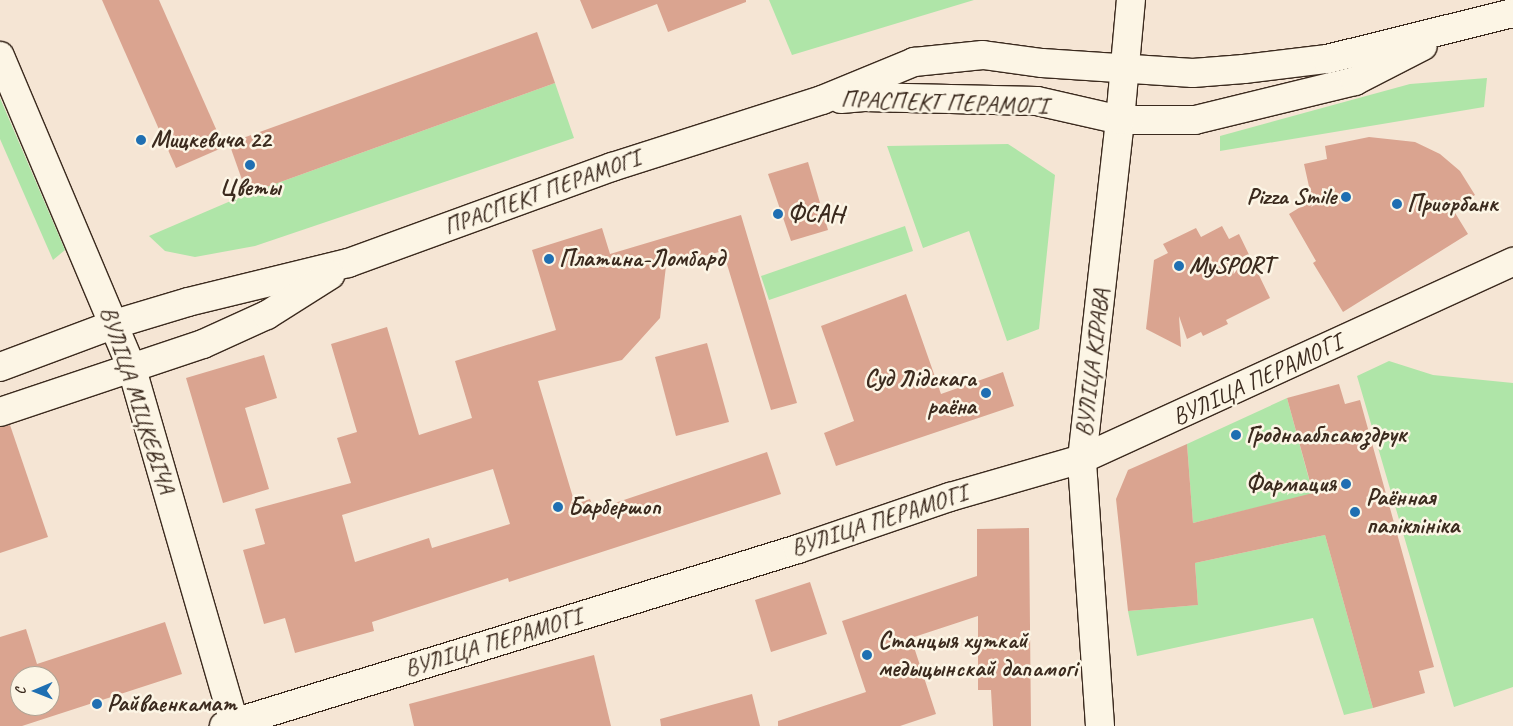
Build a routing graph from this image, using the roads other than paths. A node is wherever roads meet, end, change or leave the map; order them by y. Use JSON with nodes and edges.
{"nodes":[{"id":1,"x":1131,"y":0,"type":"edge"},
{"id":2,"x":1513,"y":13,"type":"edge"},
{"id":3,"x":1465,"y":25,"type":"junction"},
{"id":4,"x":0,"y":56,"type":"edge"},
{"id":5,"x":1124,"y":68,"type":"junction"},
{"id":6,"x":822,"y":100,"type":"junction"},
{"id":7,"x":1120,"y":120,"type":"junction"},
{"id":8,"x":1513,"y":262,"type":"edge"},
{"id":9,"x":348,"y":263,"type":"junction"},
{"id":10,"x":115,"y":324,"type":"junction"},
{"id":11,"x":0,"y":367,"type":"edge"},
{"id":12,"x":132,"y":369,"type":"junction"},
{"id":13,"x":0,"y":412,"type":"edge"},
{"id":14,"x":1082,"y":459,"type":"junction"},
{"id":15,"x":231,"y":725,"type":"edge"},
{"id":16,"x":1100,"y":726,"type":"edge"}],
"edges":[{"from":1,"to":5,"type":"main road","name":"ВУЛІЦА КІРАВА"},
{"from":2,"to":3,"type":"main road","name":"ПРАСПЕКТ ПЕРАМОГІ"},
{"from":3,"to":5,"type":"main road","name":"ПРАСПЕКТ ПЕРАМОГІ"},
{"from":3,"to":7,"type":"main road","name":"ПРАСПЕКТ ПЕРАМОГІ"},
{"from":4,"to":10,"type":"main road","name":"ВУЛІЦА МІЦКЕВІЧА"},
{"from":5,"to":6,"type":"main road","name":"ПРАСПЕКТ ПЕРАМОГІ"},
{"from":5,"to":7,"type":"main road","name":"ВУЛІЦА КІРАВА"},
{"from":6,"to":7,"type":"main road","name":"ПРАСПЕКТ ПЕРАМОГІ"},
{"from":6,"to":9,"type":"main road","name":"ПРАСПЕКТ ПЕРАМОГІ"},
{"from":7,"to":14,"type":"main road","name":"ВУЛІЦА КІРАВА"},
{"from":8,"to":14,"type":"main road","name":"ВУЛІЦА ПЕРАМОГІ"},
{"from":9,"to":10,"type":"main road","name":"ПРАСПЕКТ ПЕРАМОГІ"},
{"from":9,"to":12,"type":"main road","name":"ПРАСПЕКТ ПЕРАМОГІ"},
{"from":10,"to":11,"type":"main road","name":"ПРАСПЕКТ ПЕРАМОГІ"},
{"from":10,"to":12,"type":"main road","name":"ВУЛІЦА МІЦКЕВІЧА"},
{"from":12,"to":13,"type":"main road","name":"ПРАСПЕКТ ПЕРАМОГІ"},
{"from":12,"to":15,"type":"main road","name":"ВУЛІЦА МІЦКЕВІЧА"},
{"from":14,"to":15,"type":"main road","name":"ВУЛІЦА ПЕРАМОГІ"},
{"from":14,"to":16,"type":"main road","name":"ВУЛІЦА КІРАВА"}]}
